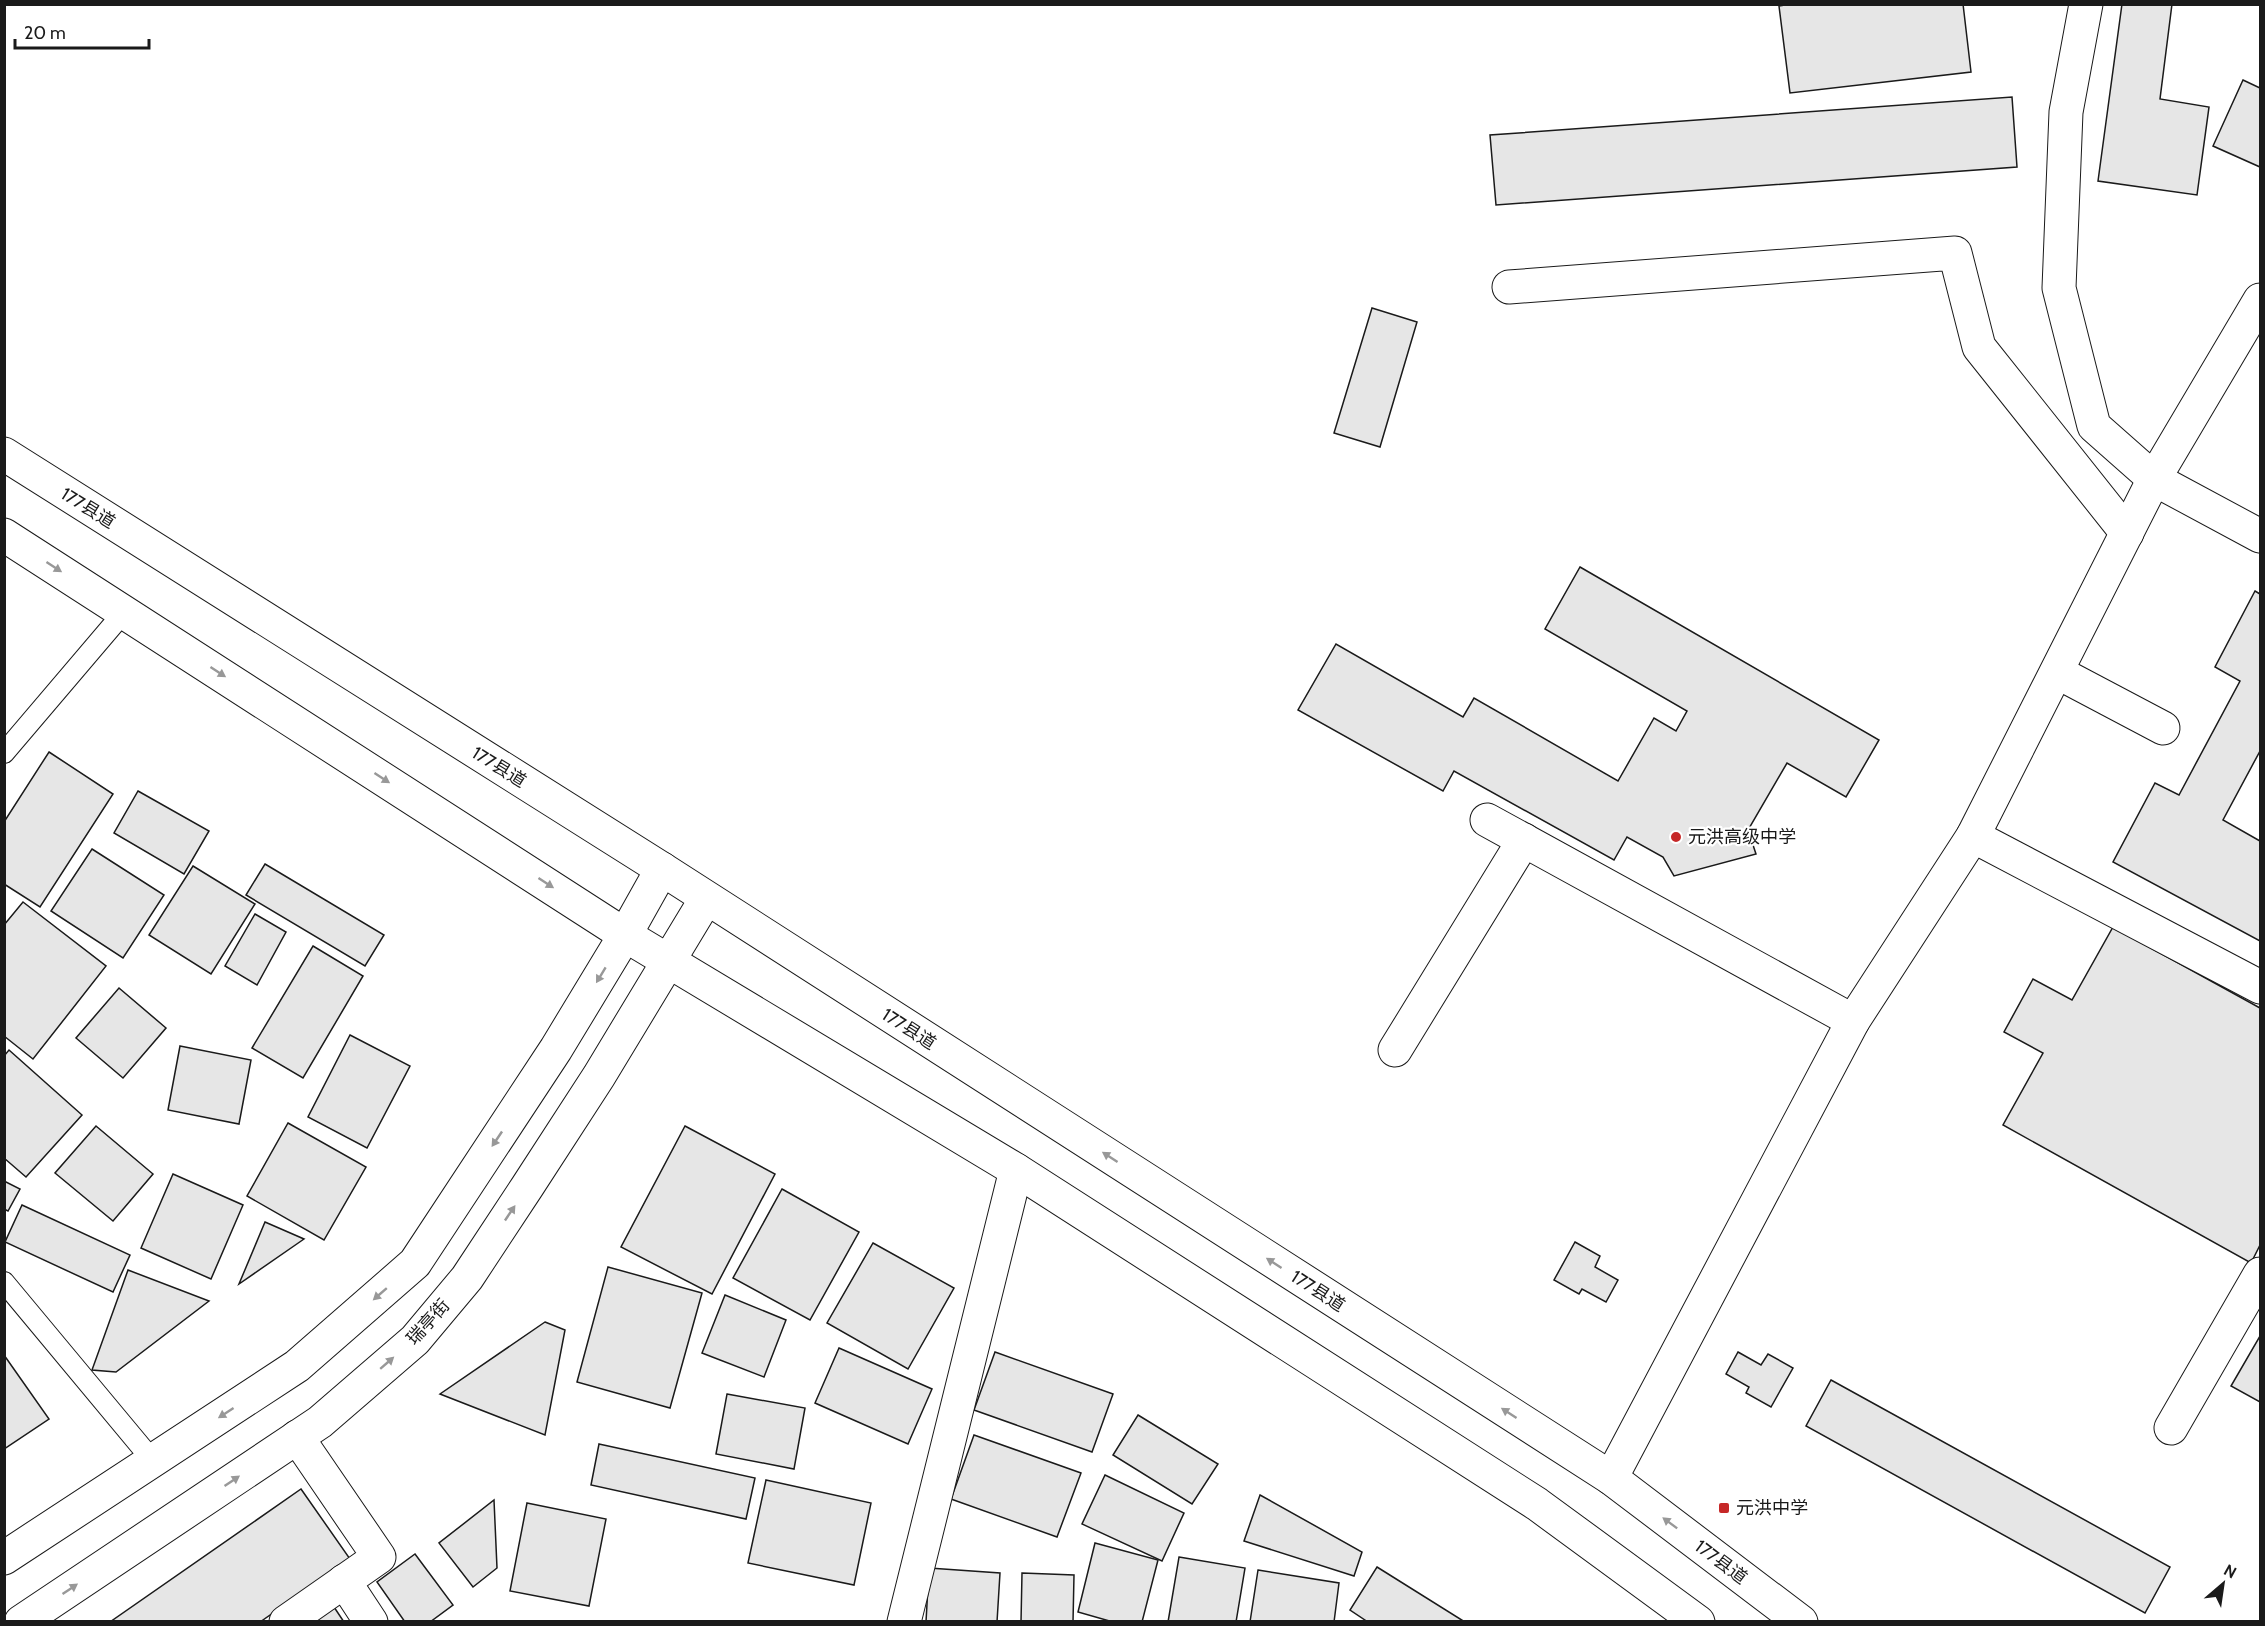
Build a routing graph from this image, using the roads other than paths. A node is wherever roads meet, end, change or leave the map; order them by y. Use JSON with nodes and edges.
{"nodes":[{"id":1,"x":2086,"y":4,"type":"edge"},
{"id":2,"x":1509,"y":287,"type":"dead end"},
{"id":3,"x":2260,"y":300,"type":"edge"},
{"id":4,"x":4,"y":454,"type":"edge"},
{"id":5,"x":2154,"y":479,"type":"junction"},
{"id":6,"x":2127,"y":533,"type":"junction"},
{"id":7,"x":4,"y":535,"type":"edge"},
{"id":8,"x":2260,"y":536,"type":"edge"},
{"id":9,"x":124,"y":612,"type":"junction"},
{"id":10,"x":2057,"y":672,"type":"junction"},
{"id":11,"x":2163,"y":728,"type":"dead end"},
{"id":12,"x":4,"y":753,"type":"edge"},
{"id":13,"x":1487,"y":820,"type":"dead end"},
{"id":14,"x":1973,"y":836,"type":"junction"},
{"id":15,"x":1524,"y":840,"type":"junction"},
{"id":16,"x":662,"y":869,"type":"junction"},
{"id":17,"x":706,"y":899,"type":"junction"},
{"id":18,"x":625,"y":935,"type":"junction"},
{"id":19,"x":670,"y":961,"type":"junction"},
{"id":20,"x":2260,"y":987,"type":"edge"},
{"id":21,"x":1853,"y":1021,"type":"junction"},
{"id":22,"x":1395,"y":1050,"type":"dead end"},
{"id":23,"x":1016,"y":1170,"type":"junction"},
{"id":24,"x":2260,"y":1274,"type":"edge"},
{"id":25,"x":4,"y":1282,"type":"edge"},
{"id":26,"x":2171,"y":1428,"type":"dead end"},
{"id":27,"x":297,"y":1437,"type":"junction"},
{"id":28,"x":153,"y":1461,"type":"junction"},
{"id":29,"x":1611,"y":1478,"type":"junction"},
{"id":30,"x":4,"y":1558,"type":"edge"},
{"id":31,"x":344,"y":1581,"type":"junction"},
{"id":32,"x":21,"y":1622,"type":"edge"},
{"id":33,"x":286,"y":1622,"type":"edge"},
{"id":34,"x":371,"y":1622,"type":"edge"},
{"id":35,"x":904,"y":1622,"type":"edge"},
{"id":36,"x":1698,"y":1622,"type":"edge"},
{"id":37,"x":1801,"y":1622,"type":"edge"}],
"edges":[{"from":1,"to":5,"type":"main road"},
{"from":2,"to":6,"type":"main road"},
{"from":3,"to":5,"type":"main road"},
{"from":4,"to":16,"type":"main road","name":"177县道"},
{"from":5,"to":6,"type":"main road"},
{"from":5,"to":8,"type":"main road"},
{"from":6,"to":10,"type":"main road"},
{"from":7,"to":9,"type":"main road","one_way":true},
{"from":9,"to":12,"type":"lane"},
{"from":9,"to":18,"type":"main road","one_way":true},
{"from":10,"to":11,"type":"main road"},
{"from":10,"to":14,"type":"main road"},
{"from":13,"to":15,"type":"main road"},
{"from":14,"to":20,"type":"main road"},
{"from":14,"to":21,"type":"main road"},
{"from":15,"to":21,"type":"main road"},
{"from":15,"to":22,"type":"main road"},
{"from":16,"to":17,"type":"main road","name":"177县道"},
{"from":16,"to":18,"type":"main road"},
{"from":17,"to":19,"type":"main road","name":"瑞亭街"},
{"from":29,"to":17,"type":"main road","name":"177县道","one_way":true},
{"from":18,"to":19,"type":"main road"},
{"from":18,"to":28,"type":"main road","one_way":true},
{"from":19,"to":23,"type":"main road"},
{"from":27,"to":19,"type":"main road","name":"瑞亭街","one_way":true},
{"from":21,"to":29,"type":"main road"},
{"from":23,"to":35,"type":"main road"},
{"from":23,"to":36,"type":"main road"},
{"from":24,"to":26,"type":"main road"},
{"from":25,"to":28,"type":"lane"},
{"from":27,"to":31,"type":"main road"},
{"from":32,"to":27,"type":"main road","name":"瑞亭街","one_way":true},
{"from":28,"to":30,"type":"main road"},
{"from":37,"to":29,"type":"main road","name":"177县道","one_way":true},
{"from":31,"to":33,"type":"main road"},
{"from":31,"to":34,"type":"main road"}]}
